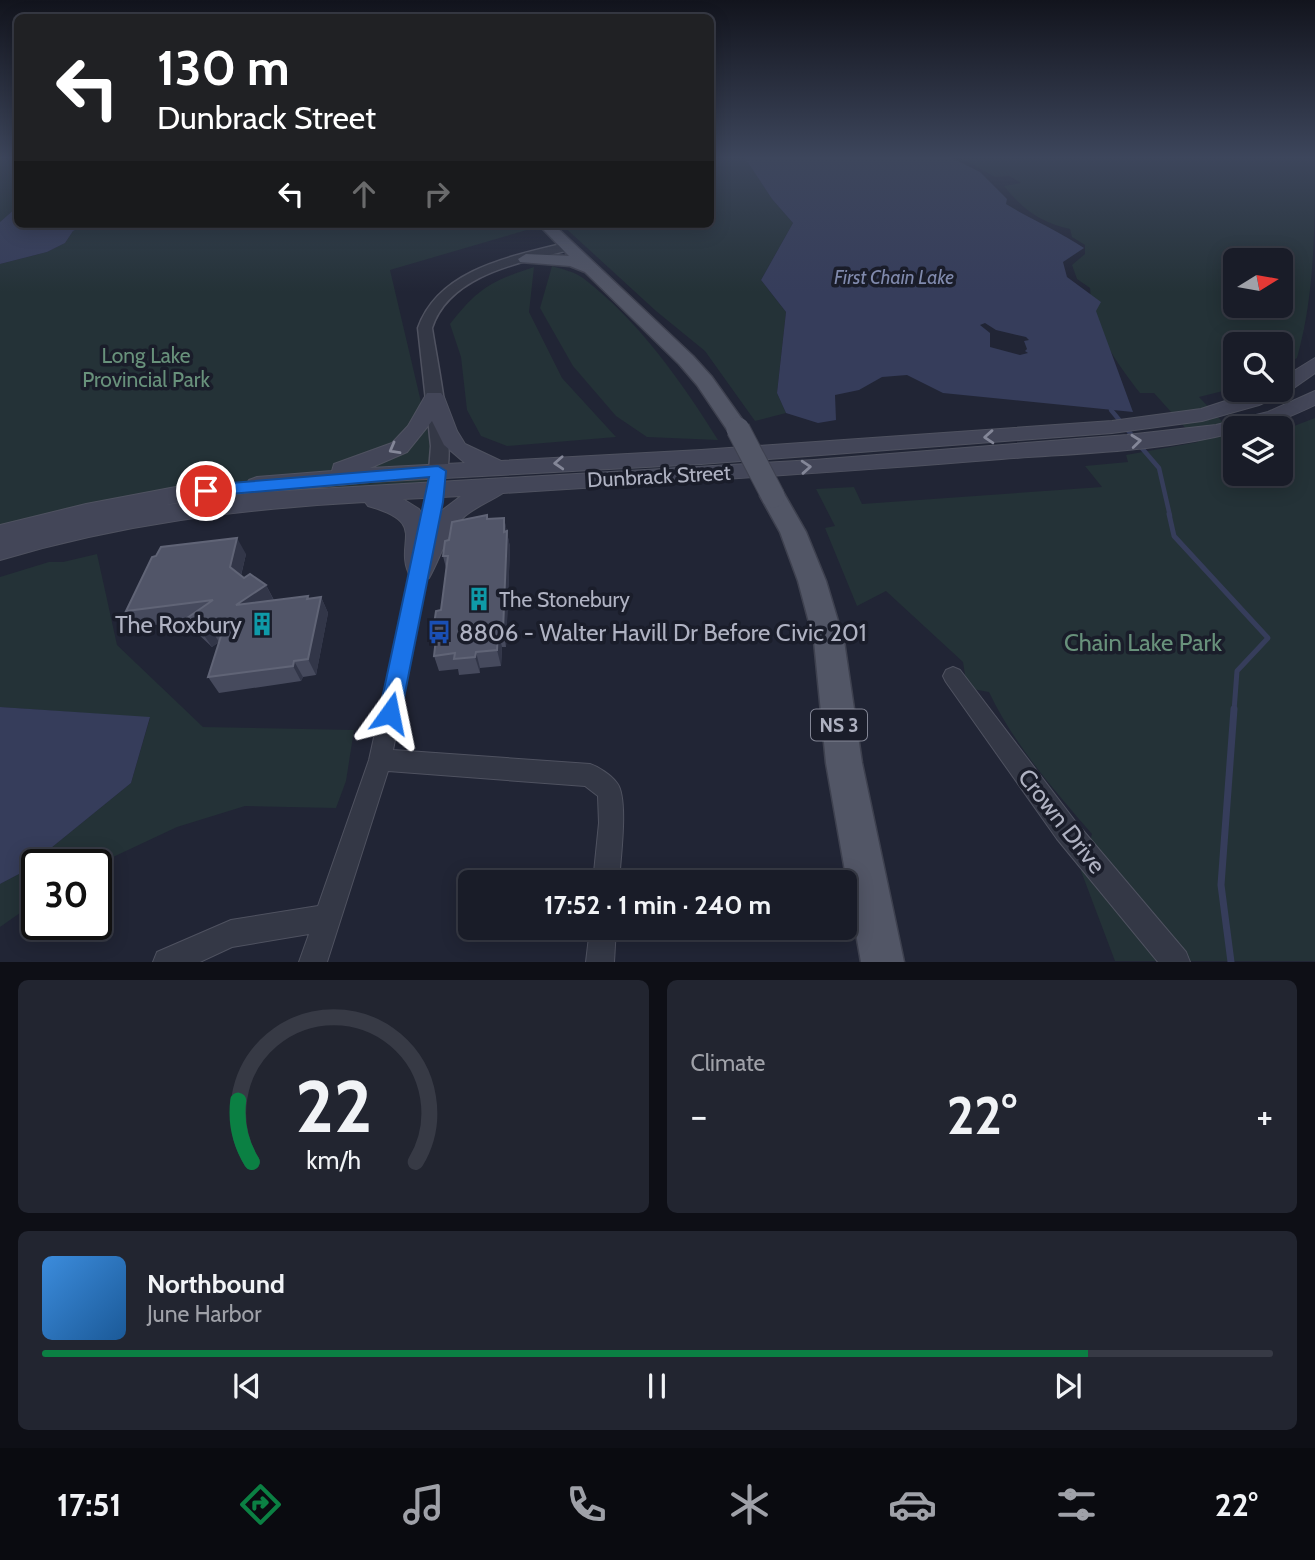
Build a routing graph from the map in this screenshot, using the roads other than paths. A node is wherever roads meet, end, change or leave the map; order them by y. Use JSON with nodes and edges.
{"nodes":[{"id":1,"x":547,"y":228,"type":"edge"},
{"id":2,"x":548,"y":228,"type":"edge"},
{"id":3,"x":569,"y":246,"type":"junction"},
{"id":4,"x":526,"y":259,"type":"junction"},
{"id":5,"x":594,"y":269,"type":"junction"},
{"id":6,"x":1315,"y":364,"type":"edge"},
{"id":7,"x":1293,"y":380,"type":"edge"},
{"id":8,"x":434,"y":397,"type":"junction"},
{"id":9,"x":1315,"y":397,"type":"edge"},
{"id":10,"x":1250,"y":402,"type":"edge"},
{"id":11,"x":1209,"y":423,"type":"junction"},
{"id":12,"x":515,"y":474,"type":"junction"},
{"id":13,"x":437,"y":480,"type":"junction"},
{"id":14,"x":271,"y":484,"type":"junction"},
{"id":15,"x":327,"y":496,"type":"junction"},
{"id":16,"x":0,"y":534,"type":"edge"},
{"id":17,"x":0,"y":551,"type":"edge"},
{"id":18,"x":420,"y":571,"type":"junction"},
{"id":19,"x":953,"y":676,"type":"dead end"},
{"id":20,"x":380,"y":760,"type":"junction"},
{"id":21,"x":607,"y":870,"type":"edge"},
{"id":22,"x":327,"y":918,"type":"junction"},
{"id":23,"x":602,"y":940,"type":"edge"},
{"id":24,"x":167,"y":961,"type":"edge"},
{"id":25,"x":313,"y":961,"type":"edge"},
{"id":26,"x":600,"y":961,"type":"edge"},
{"id":27,"x":883,"y":961,"type":"edge"},
{"id":28,"x":1176,"y":961,"type":"edge"}],
"edges":[{"from":1,"to":4,"type":"main road"},
{"from":2,"to":3,"type":"main road","number":"NS 3"},
{"from":3,"to":4,"type":"street"},
{"from":3,"to":5,"type":"main road","number":"NS 3"},
{"from":4,"to":5,"type":"main road"},
{"from":4,"to":8,"type":"street"},
{"from":5,"to":27,"type":"main road","number":"NS 3","bridge":true},
{"from":6,"to":7,"type":"main road"},
{"from":8,"to":12,"type":"main road"},
{"from":8,"to":13,"type":"street"},
{"from":8,"to":14,"type":"main road","one_way":true},
{"from":9,"to":11,"type":"main road","name":"Dunbrack Street"},
{"from":10,"to":11,"type":"main road","name":"Dunbrack Street"},
{"from":11,"to":12,"type":"main road","name":"Dunbrack Street"},
{"from":12,"to":13,"type":"main road","name":"Dunbrack Street"},
{"from":12,"to":18,"type":"main road"},
{"from":13,"to":14,"type":"main road","name":"Dunbrack Street"},
{"from":13,"to":15,"type":"main road","name":"Dunbrack Street"},
{"from":13,"to":18,"type":"street"},
{"from":14,"to":16,"type":"main road","name":"Dunbrack Street"},
{"from":15,"to":17,"type":"main road","name":"Dunbrack Street"},
{"from":15,"to":18,"type":"main road"},
{"from":18,"to":20,"type":"street"},
{"from":19,"to":28,"type":"street","name":"Crown Drive"},
{"from":20,"to":21,"type":"street"},
{"from":20,"to":22,"type":"street"},
{"from":22,"to":24,"type":"street"},
{"from":22,"to":25,"type":"street"},
{"from":23,"to":26,"type":"street"}]}
